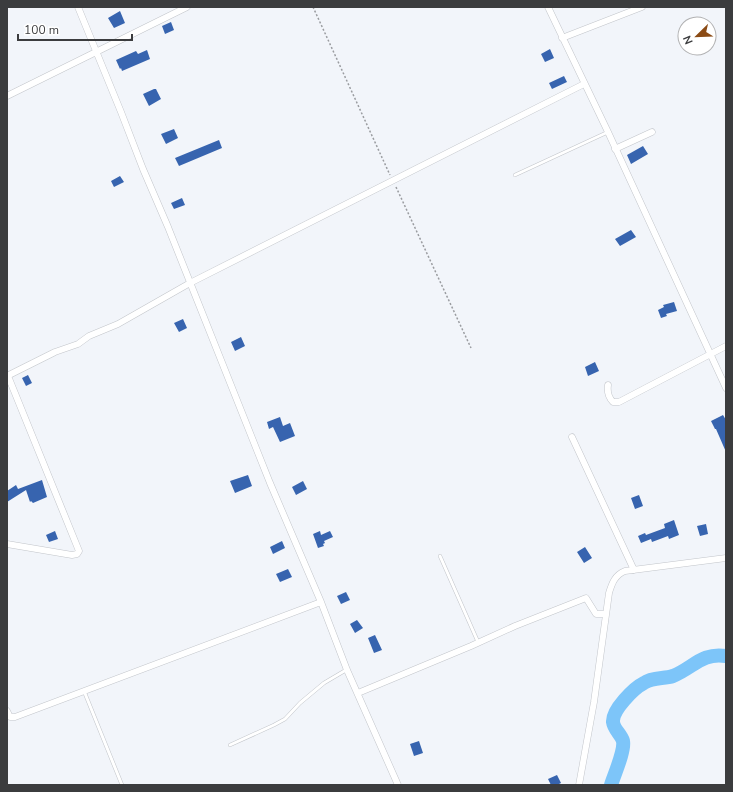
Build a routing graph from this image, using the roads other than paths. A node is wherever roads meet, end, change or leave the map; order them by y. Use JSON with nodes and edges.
{"nodes":[{"id":1,"x":78,"y":7,"type":"edge"},
{"id":2,"x":187,"y":7,"type":"edge"},
{"id":3,"x":548,"y":7,"type":"edge"},
{"id":4,"x":642,"y":7,"type":"edge"},
{"id":5,"x":562,"y":38,"type":"junction"},
{"id":6,"x":97,"y":52,"type":"junction"},
{"id":7,"x":584,"y":84,"type":"junction"},
{"id":8,"x":7,"y":96,"type":"edge"},
{"id":9,"x":608,"y":132,"type":"junction"},
{"id":10,"x":652,"y":132,"type":"dead end"},
{"id":11,"x":615,"y":149,"type":"junction"},
{"id":12,"x":515,"y":174,"type":"dead end"},
{"id":13,"x":190,"y":283,"type":"junction"},
{"id":14,"x":726,"y":346,"type":"edge"},
{"id":15,"x":710,"y":353,"type":"junction"},
{"id":16,"x":7,"y":376,"type":"edge"},
{"id":17,"x":608,"y":385,"type":"dead end"},
{"id":18,"x":726,"y":388,"type":"edge"},
{"id":19,"x":572,"y":437,"type":"dead end"},
{"id":20,"x":7,"y":544,"type":"edge"},
{"id":21,"x":440,"y":556,"type":"dead end"},
{"id":22,"x":726,"y":558,"type":"edge"},
{"id":23,"x":634,"y":570,"type":"junction"},
{"id":24,"x":321,"y":602,"type":"junction"},
{"id":25,"x":606,"y":614,"type":"junction"},
{"id":26,"x":478,"y":642,"type":"junction"},
{"id":27,"x":347,"y":670,"type":"junction"},
{"id":28,"x":84,"y":691,"type":"junction"},
{"id":29,"x":358,"y":693,"type":"junction"},
{"id":30,"x":7,"y":711,"type":"edge"},
{"id":31,"x":230,"y":745,"type":"dead end"},
{"id":32,"x":122,"y":785,"type":"edge"},
{"id":33,"x":398,"y":785,"type":"edge"},
{"id":34,"x":579,"y":785,"type":"edge"}],
"edges":[{"from":1,"to":6,"type":"street"},
{"from":2,"to":6,"type":"street"},
{"from":3,"to":5,"type":"street"},
{"from":4,"to":5,"type":"street"},
{"from":5,"to":7,"type":"street"},
{"from":6,"to":8,"type":"street"},
{"from":6,"to":13,"type":"street"},
{"from":7,"to":9,"type":"street"},
{"from":7,"to":13,"type":"street"},
{"from":9,"to":11,"type":"street"},
{"from":9,"to":12,"type":"lane"},
{"from":10,"to":11,"type":"street"},
{"from":11,"to":15,"type":"street"},
{"from":13,"to":16,"type":"street"},
{"from":13,"to":24,"type":"street"},
{"from":14,"to":15,"type":"street"},
{"from":15,"to":17,"type":"street"},
{"from":15,"to":18,"type":"street"},
{"from":16,"to":20,"type":"street"},
{"from":19,"to":23,"type":"street"},
{"from":21,"to":26,"type":"lane"},
{"from":22,"to":23,"type":"street"},
{"from":23,"to":25,"type":"street"},
{"from":24,"to":27,"type":"street"},
{"from":24,"to":28,"type":"street"},
{"from":25,"to":26,"type":"street"},
{"from":25,"to":34,"type":"street"},
{"from":26,"to":29,"type":"street"},
{"from":27,"to":29,"type":"street"},
{"from":27,"to":31,"type":"lane"},
{"from":28,"to":30,"type":"street"},
{"from":28,"to":32,"type":"lane"},
{"from":29,"to":33,"type":"street"}]}
